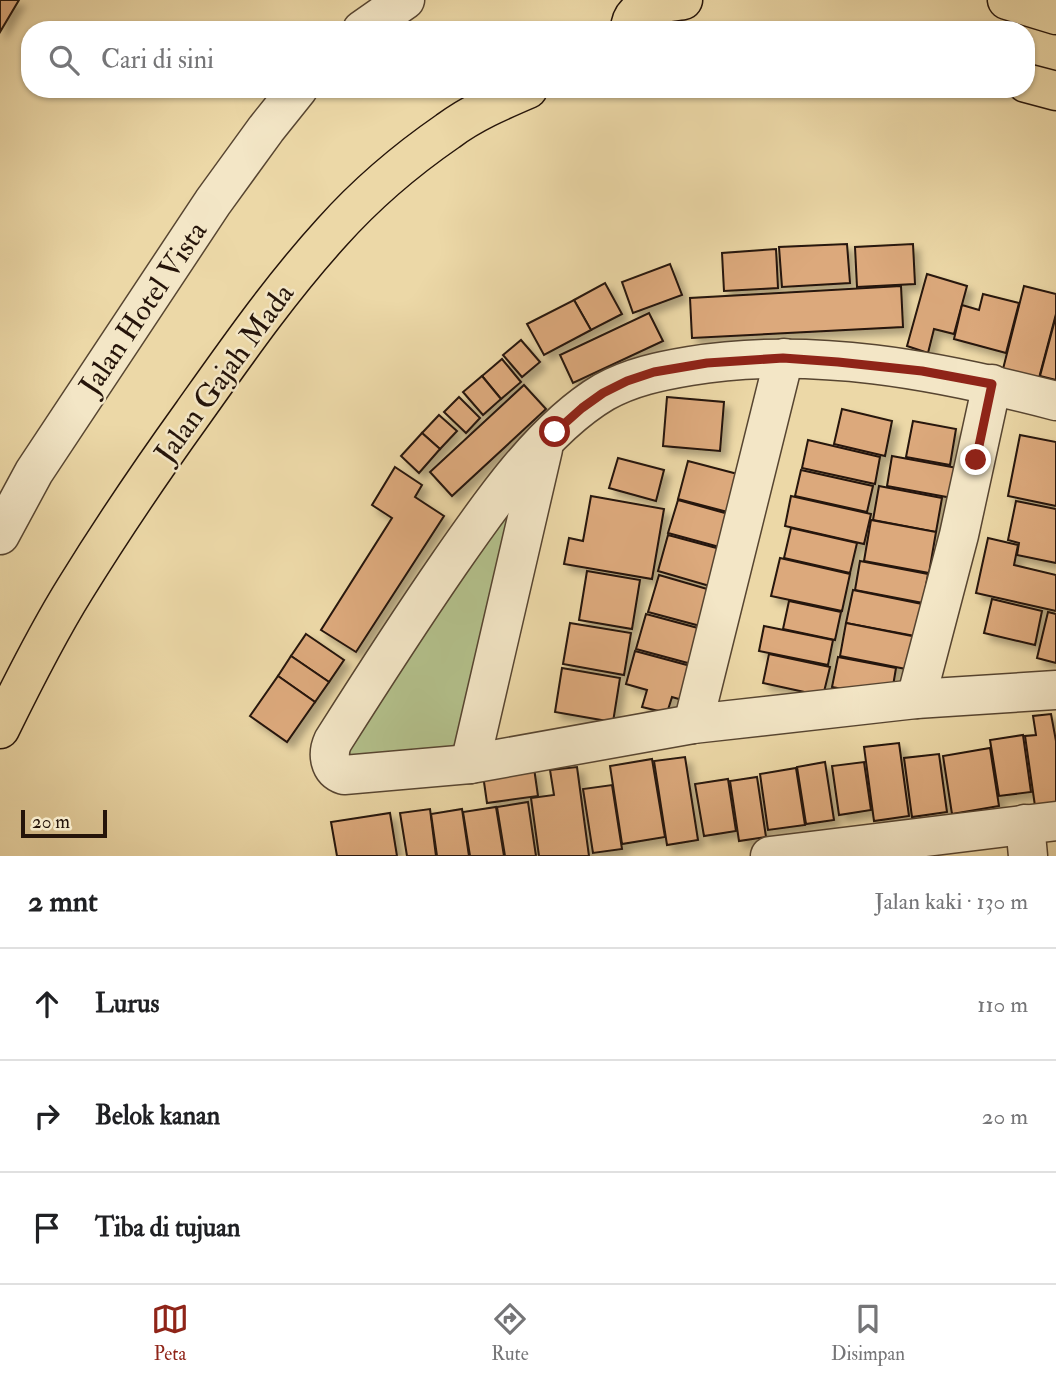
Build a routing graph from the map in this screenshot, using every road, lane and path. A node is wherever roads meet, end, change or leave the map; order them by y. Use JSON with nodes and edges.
{"nodes":[{"id":1,"x":405,"y":0,"type":"edge"},
{"id":2,"x":683,"y":0,"type":"edge"},
{"id":3,"x":1005,"y":1,"type":"edge"},
{"id":4,"x":1056,"y":15,"type":"edge"},
{"id":5,"x":375,"y":21,"type":"edge"},
{"id":6,"x":631,"y":21,"type":"edge"},
{"id":7,"x":1035,"y":85,"type":"edge"},
{"id":8,"x":1056,"y":91,"type":"edge"},
{"id":9,"x":291,"y":98,"type":"edge"},
{"id":10,"x":508,"y":98,"type":"edge"},
{"id":11,"x":783,"y":358,"type":"junction"},
{"id":12,"x":992,"y":384,"type":"junction"},
{"id":13,"x":1056,"y":401,"type":"edge"},
{"id":14,"x":545,"y":442,"type":"junction"},
{"id":15,"x":0,"y":535,"type":"edge"},
{"id":16,"x":1056,"y":690,"type":"edge"},
{"id":17,"x":916,"y":699,"type":"junction"},
{"id":18,"x":693,"y":724,"type":"junction"},
{"id":19,"x":0,"y":729,"type":"edge"},
{"id":20,"x":471,"y":764,"type":"junction"},
{"id":21,"x":1036,"y":834,"type":"edge"},
{"id":22,"x":770,"y":856,"type":"edge"}],
"edges":[{"from":1,"to":5,"type":"street"},
{"from":2,"to":6,"type":"main road"},
{"from":3,"to":4,"type":"main road"},
{"from":7,"to":8,"type":"main road"},
{"from":9,"to":15,"type":"street","name":"Jalan Hotel Vista"},
{"from":10,"to":19,"type":"main road","name":"Jalan Gajah Mada"},
{"from":11,"to":12,"type":"street"},
{"from":11,"to":14,"type":"street"},
{"from":11,"to":18,"type":"street"},
{"from":12,"to":13,"type":"street"},
{"from":12,"to":17,"type":"street"},
{"from":14,"to":20,"type":"street"},
{"from":14,"to":20,"type":"street"},
{"from":16,"to":17,"type":"street"},
{"from":17,"to":18,"type":"street"},
{"from":18,"to":20,"type":"street"},
{"from":21,"to":22,"type":"street"}]}
